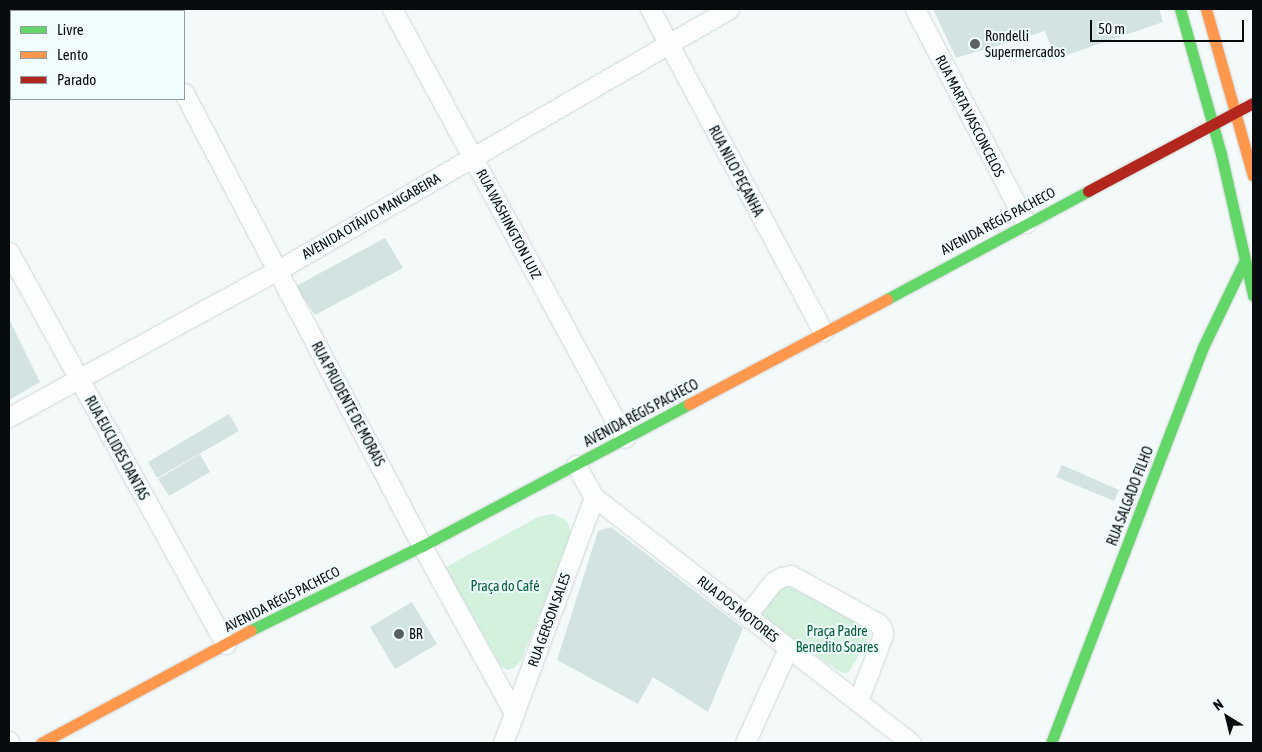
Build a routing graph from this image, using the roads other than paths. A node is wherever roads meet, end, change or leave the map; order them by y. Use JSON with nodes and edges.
{"nodes":[{"id":1,"x":392,"y":9,"type":"edge"},
{"id":2,"x":650,"y":9,"type":"edge"},
{"id":3,"x":729,"y":9,"type":"edge"},
{"id":4,"x":915,"y":9,"type":"edge"},
{"id":5,"x":1180,"y":9,"type":"edge"},
{"id":6,"x":1206,"y":9,"type":"edge"},
{"id":7,"x":667,"y":43,"type":"junction"},
{"id":8,"x":185,"y":95,"type":"edge"},
{"id":9,"x":1253,"y":103,"type":"edge"},
{"id":10,"x":1235,"y":114,"type":"junction"},
{"id":11,"x":1213,"y":125,"type":"junction"},
{"id":12,"x":473,"y":158,"type":"junction"},
{"id":13,"x":1253,"y":176,"type":"edge"},
{"id":14,"x":1026,"y":223,"type":"junction"},
{"id":15,"x":9,"y":252,"type":"edge"},
{"id":16,"x":1244,"y":262,"type":"junction"},
{"id":17,"x":278,"y":270,"type":"junction"},
{"id":18,"x":1253,"y":295,"type":"edge"},
{"id":19,"x":823,"y":332,"type":"junction"},
{"id":20,"x":79,"y":378,"type":"junction"},
{"id":21,"x":9,"y":417,"type":"edge"},
{"id":22,"x":625,"y":438,"type":"junction"},
{"id":23,"x":576,"y":465,"type":"junction"},
{"id":24,"x":594,"y":497,"type":"junction"},
{"id":25,"x":422,"y":546,"type":"junction"},
{"id":26,"x":747,"y":615,"type":"junction"},
{"id":27,"x":225,"y":644,"type":"junction"},
{"id":28,"x":788,"y":648,"type":"junction"},
{"id":29,"x":858,"y":701,"type":"junction"},
{"id":30,"x":514,"y":713,"type":"junction"},
{"id":31,"x":41,"y":743,"type":"edge"},
{"id":32,"x":504,"y":743,"type":"edge"},
{"id":33,"x":745,"y":743,"type":"edge"},
{"id":34,"x":911,"y":743,"type":"edge"},
{"id":35,"x":1051,"y":743,"type":"edge"}],
"edges":[{"from":1,"to":12,"type":"street","name":"RUA WASHINGTON LUIZ"},
{"from":2,"to":7,"type":"street","name":"RUA NILO PEÇANHA"},
{"from":3,"to":7,"type":"street","name":"AVENIDA OTÁVIO MANGABEIRA"},
{"from":4,"to":14,"type":"street","name":"RUA MARTA VASCONCELOS"},
{"from":5,"to":11,"type":"main road"},
{"from":6,"to":10,"type":"main road"},
{"from":7,"to":12,"type":"street","name":"AVENIDA OTÁVIO MANGABEIRA"},
{"from":7,"to":19,"type":"street","name":"RUA NILO PEÇANHA"},
{"from":8,"to":17,"type":"street","name":"RUA PRUDENTE DE MORAIS"},
{"from":9,"to":10,"type":"main road","name":"AVENIDA RÉGIS PACHECO"},
{"from":10,"to":11,"type":"main road","name":"AVENIDA RÉGIS PACHECO"},
{"from":10,"to":13,"type":"main road"},
{"from":11,"to":14,"type":"main road","name":"AVENIDA RÉGIS PACHECO"},
{"from":11,"to":16,"type":"main road"},
{"from":12,"to":17,"type":"street","name":"AVENIDA OTÁVIO MANGABEIRA"},
{"from":12,"to":22,"type":"street","name":"RUA WASHINGTON LUIZ"},
{"from":14,"to":19,"type":"main road","name":"AVENIDA RÉGIS PACHECO"},
{"from":15,"to":20,"type":"street","name":"RUA EUCLIDES DANTAS"},
{"from":16,"to":18,"type":"main road"},
{"from":16,"to":35,"type":"main road","name":"RUA SALGADO FILHO"},
{"from":17,"to":20,"type":"street","name":"AVENIDA OTÁVIO MANGABEIRA"},
{"from":17,"to":25,"type":"street","name":"RUA PRUDENTE DE MORAIS"},
{"from":19,"to":22,"type":"main road","name":"AVENIDA RÉGIS PACHECO"},
{"from":20,"to":21,"type":"street","name":"AVENIDA OTÁVIO MANGABEIRA"},
{"from":20,"to":27,"type":"street","name":"RUA EUCLIDES DANTAS"},
{"from":22,"to":23,"type":"main road","name":"AVENIDA RÉGIS PACHECO"},
{"from":23,"to":24,"type":"street","name":"RUA DOS MOTORES"},
{"from":23,"to":25,"type":"main road","name":"AVENIDA RÉGIS PACHECO"},
{"from":24,"to":26,"type":"street","name":"RUA DOS MOTORES"},
{"from":24,"to":30,"type":"street","name":"RUA GERSON SALES"},
{"from":25,"to":27,"type":"main road","name":"AVENIDA RÉGIS PACHECO"},
{"from":25,"to":30,"type":"street","name":"RUA PRUDENTE DE MORAIS"},
{"from":26,"to":28,"type":"street","name":"RUA DOS MOTORES"},
{"from":26,"to":29,"type":"street"},
{"from":27,"to":31,"type":"main road","name":"AVENIDA RÉGIS PACHECO"},
{"from":28,"to":29,"type":"street","name":"RUA DOS MOTORES"},
{"from":28,"to":33,"type":"street"},
{"from":29,"to":34,"type":"street","name":"RUA DOS MOTORES"},
{"from":30,"to":32,"type":"street","name":"RUA GERSON SALES"}]}
